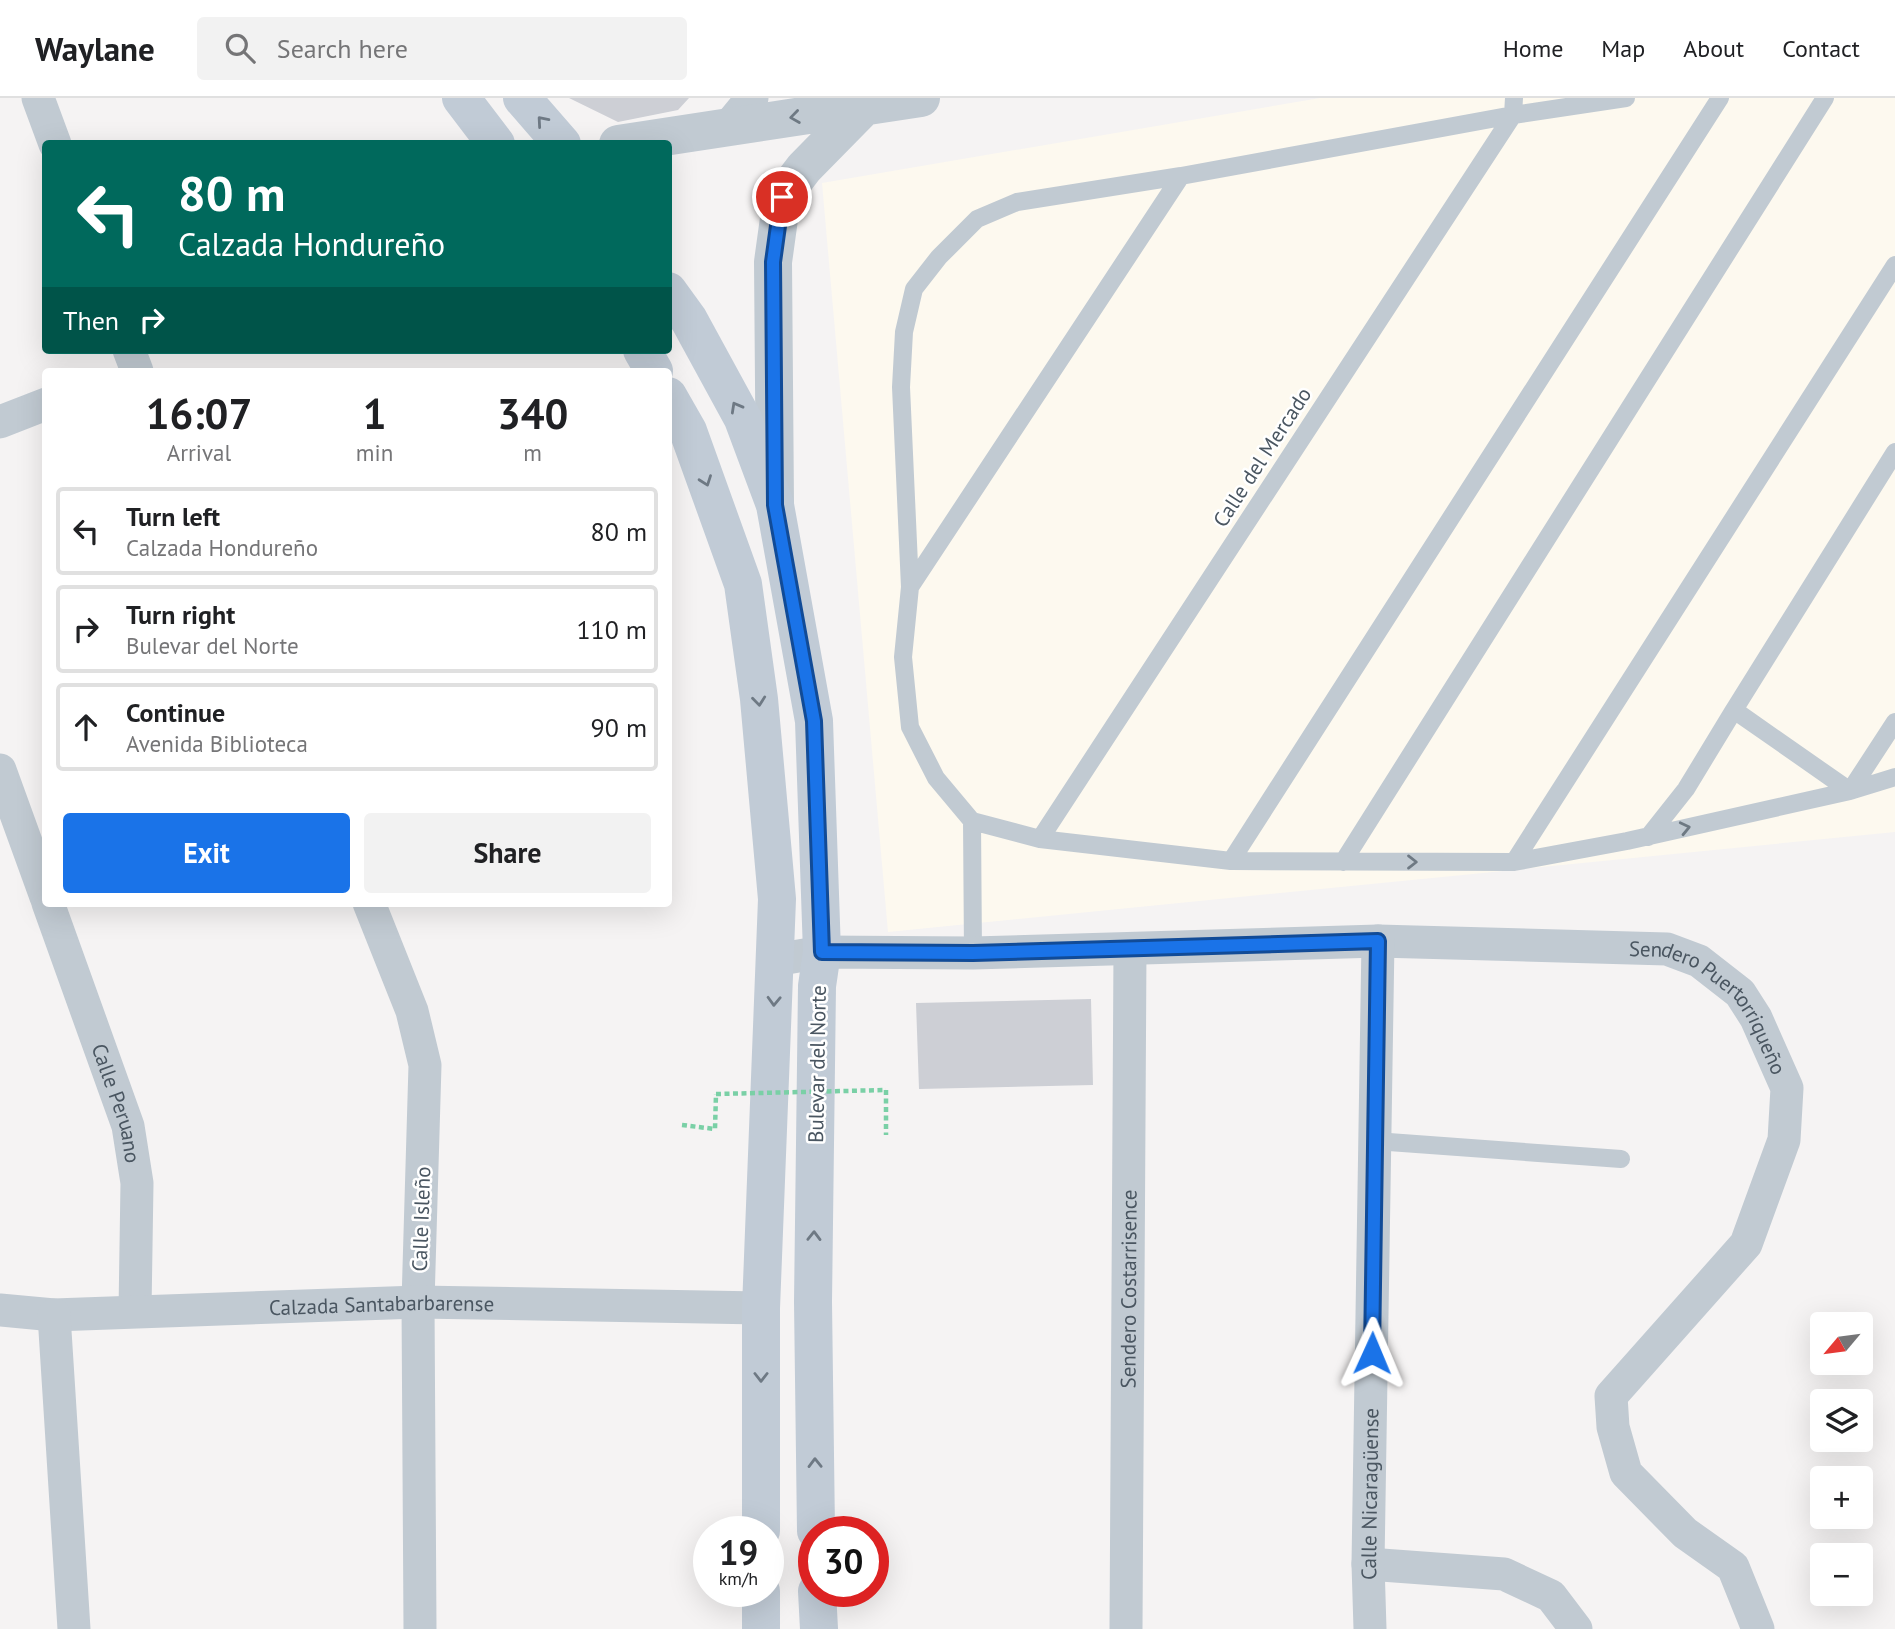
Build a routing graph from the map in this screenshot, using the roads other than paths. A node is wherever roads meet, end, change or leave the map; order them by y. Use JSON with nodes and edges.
{"nodes":[{"id":1,"x":38,"y":98,"type":"edge"},
{"id":2,"x":461,"y":98,"type":"edge"},
{"id":3,"x":522,"y":98,"type":"edge"},
{"id":4,"x":921,"y":98,"type":"edge"},
{"id":5,"x":1626,"y":98,"type":"edge"},
{"id":6,"x":1720,"y":98,"type":"edge"},
{"id":7,"x":1825,"y":98,"type":"edge"},
{"id":8,"x":1514,"y":107,"type":"edge"},
{"id":9,"x":863,"y":108,"type":"junction"},
{"id":10,"x":741,"y":112,"type":"edge"},
{"id":11,"x":54,"y":140,"type":"edge"},
{"id":12,"x":493,"y":140,"type":"edge"},
{"id":13,"x":559,"y":140,"type":"edge"},
{"id":14,"x":633,"y":140,"type":"edge"},
{"id":15,"x":1181,"y":176,"type":"junction"},
{"id":16,"x":1895,"y":265,"type":"edge"},
{"id":17,"x":672,"y":297,"type":"edge"},
{"id":18,"x":672,"y":403,"type":"edge"},
{"id":19,"x":42,"y":406,"type":"edge"},
{"id":20,"x":0,"y":422,"type":"edge"},
{"id":21,"x":1895,"y":452,"type":"edge"},
{"id":22,"x":775,"y":505,"type":"junction"},
{"id":23,"x":910,"y":587,"type":"junction"},
{"id":24,"x":1734,"y":710,"type":"junction"},
{"id":25,"x":1895,"y":722,"type":"edge"},
{"id":26,"x":0,"y":770,"type":"edge"},
{"id":27,"x":1895,"y":777,"type":"edge"},
{"id":28,"x":1850,"y":791,"type":"junction"},
{"id":29,"x":972,"y":821,"type":"junction"},
{"id":30,"x":1648,"y":836,"type":"junction"},
{"id":31,"x":1040,"y":839,"type":"junction"},
{"id":32,"x":1231,"y":861,"type":"junction"},
{"id":33,"x":1343,"y":862,"type":"junction"},
{"id":34,"x":1514,"y":862,"type":"junction"},
{"id":35,"x":42,"y":886,"type":"edge"},
{"id":36,"x":49,"y":907,"type":"edge"},
{"id":37,"x":371,"y":907,"type":"edge"},
{"id":38,"x":1378,"y":941,"type":"junction"},
{"id":39,"x":1130,"y":949,"type":"junction"},
{"id":40,"x":822,"y":952,"type":"junction"},
{"id":41,"x":973,"y":953,"type":"junction"},
{"id":42,"x":775,"y":960,"type":"junction"},
{"id":43,"x":1375,"y":1141,"type":"junction"},
{"id":44,"x":1621,"y":1159,"type":"dead end"},
{"id":45,"x":418,"y":1302,"type":"junction"},
{"id":46,"x":761,"y":1308,"type":"junction"},
{"id":47,"x":0,"y":1310,"type":"edge"},
{"id":48,"x":135,"y":1311,"type":"junction"},
{"id":49,"x":54,"y":1315,"type":"junction"},
{"id":50,"x":761,"y":1516,"type":"edge"},
{"id":51,"x":816,"y":1516,"type":"edge"},
{"id":52,"x":1368,"y":1564,"type":"junction"},
{"id":53,"x":761,"y":1607,"type":"edge"},
{"id":54,"x":818,"y":1607,"type":"edge"},
{"id":55,"x":74,"y":1629,"type":"edge"},
{"id":56,"x":421,"y":1629,"type":"edge"},
{"id":57,"x":761,"y":1629,"type":"edge"},
{"id":58,"x":819,"y":1629,"type":"edge"},
{"id":59,"x":1126,"y":1629,"type":"edge"},
{"id":60,"x":1370,"y":1629,"type":"edge"},
{"id":61,"x":1576,"y":1629,"type":"edge"},
{"id":62,"x":1758,"y":1629,"type":"edge"}],
"edges":[{"from":1,"to":11,"type":"street"},
{"from":2,"to":12,"type":"main road"},
{"from":13,"to":3,"type":"main road","one_way":true},
{"from":4,"to":9,"type":"street"},
{"from":5,"to":8,"type":"lane"},
{"from":6,"to":32,"type":"lane"},
{"from":7,"to":33,"type":"lane"},
{"from":8,"to":15,"type":"lane"},
{"from":8,"to":31,"type":"lane","name":"Calle del Mercado"},
{"from":9,"to":10,"type":"street","one_way":true},
{"from":9,"to":22,"type":"street"},
{"from":10,"to":14,"type":"street"},
{"from":15,"to":23,"type":"lane"},
{"from":15,"to":23,"type":"lane"},
{"from":16,"to":34,"type":"lane"},
{"from":22,"to":17,"type":"main road","name":"Bulevar del Norte","one_way":true},
{"from":18,"to":42,"type":"main road","name":"Bulevar del Norte","one_way":true},
{"from":19,"to":20,"type":"street"},
{"from":21,"to":24,"type":"lane"},
{"from":22,"to":40,"type":"main road","name":"Bulevar del Norte"},
{"from":23,"to":29,"type":"lane"},
{"from":24,"to":28,"type":"lane"},
{"from":24,"to":30,"type":"lane"},
{"from":25,"to":28,"type":"lane"},
{"from":26,"to":35,"type":"street"},
{"from":27,"to":28,"type":"lane"},
{"from":30,"to":28,"type":"lane","one_way":true},
{"from":29,"to":31,"type":"lane"},
{"from":29,"to":41,"type":"lane"},
{"from":30,"to":34,"type":"lane"},
{"from":31,"to":32,"type":"lane"},
{"from":32,"to":33,"type":"lane"},
{"from":33,"to":34,"type":"lane","one_way":true},
{"from":36,"to":48,"type":"street","name":"Calle Peruano"},
{"from":37,"to":45,"type":"street","name":"Calle Isleño"},
{"from":38,"to":39,"type":"street"},
{"from":38,"to":43,"type":"street","name":"Calle Nicaragüense"},
{"from":38,"to":62,"type":"street","name":"Sendero Puertorriqueño"},
{"from":39,"to":41,"type":"street"},
{"from":39,"to":59,"type":"street","name":"Sendero Costarrisence"},
{"from":40,"to":41,"type":"street"},
{"from":40,"to":42,"type":"street"},
{"from":51,"to":40,"type":"main road","name":"Bulevar del Norte","one_way":true},
{"from":42,"to":46,"type":"main road","name":"Bulevar del Norte","one_way":true},
{"from":43,"to":44,"type":"lane"},
{"from":43,"to":52,"type":"street","name":"Calle Nicaragüense"},
{"from":45,"to":46,"type":"street","name":"Calzada Santabarbarense"},
{"from":45,"to":48,"type":"street","name":"Calzada Santabarbarense"},
{"from":45,"to":56,"type":"street","name":"Calle Isleño"},
{"from":46,"to":50,"type":"main road","name":"Bulevar del Norte","one_way":true},
{"from":47,"to":49,"type":"street","name":"Calzada Santabarbarense"},
{"from":48,"to":49,"type":"street","name":"Calzada Santabarbarense"},
{"from":49,"to":55,"type":"street"},
{"from":52,"to":60,"type":"street","name":"Calle Nicaragüense"},
{"from":52,"to":61,"type":"street"},
{"from":53,"to":57,"type":"main road"},
{"from":54,"to":58,"type":"main road"}]}
